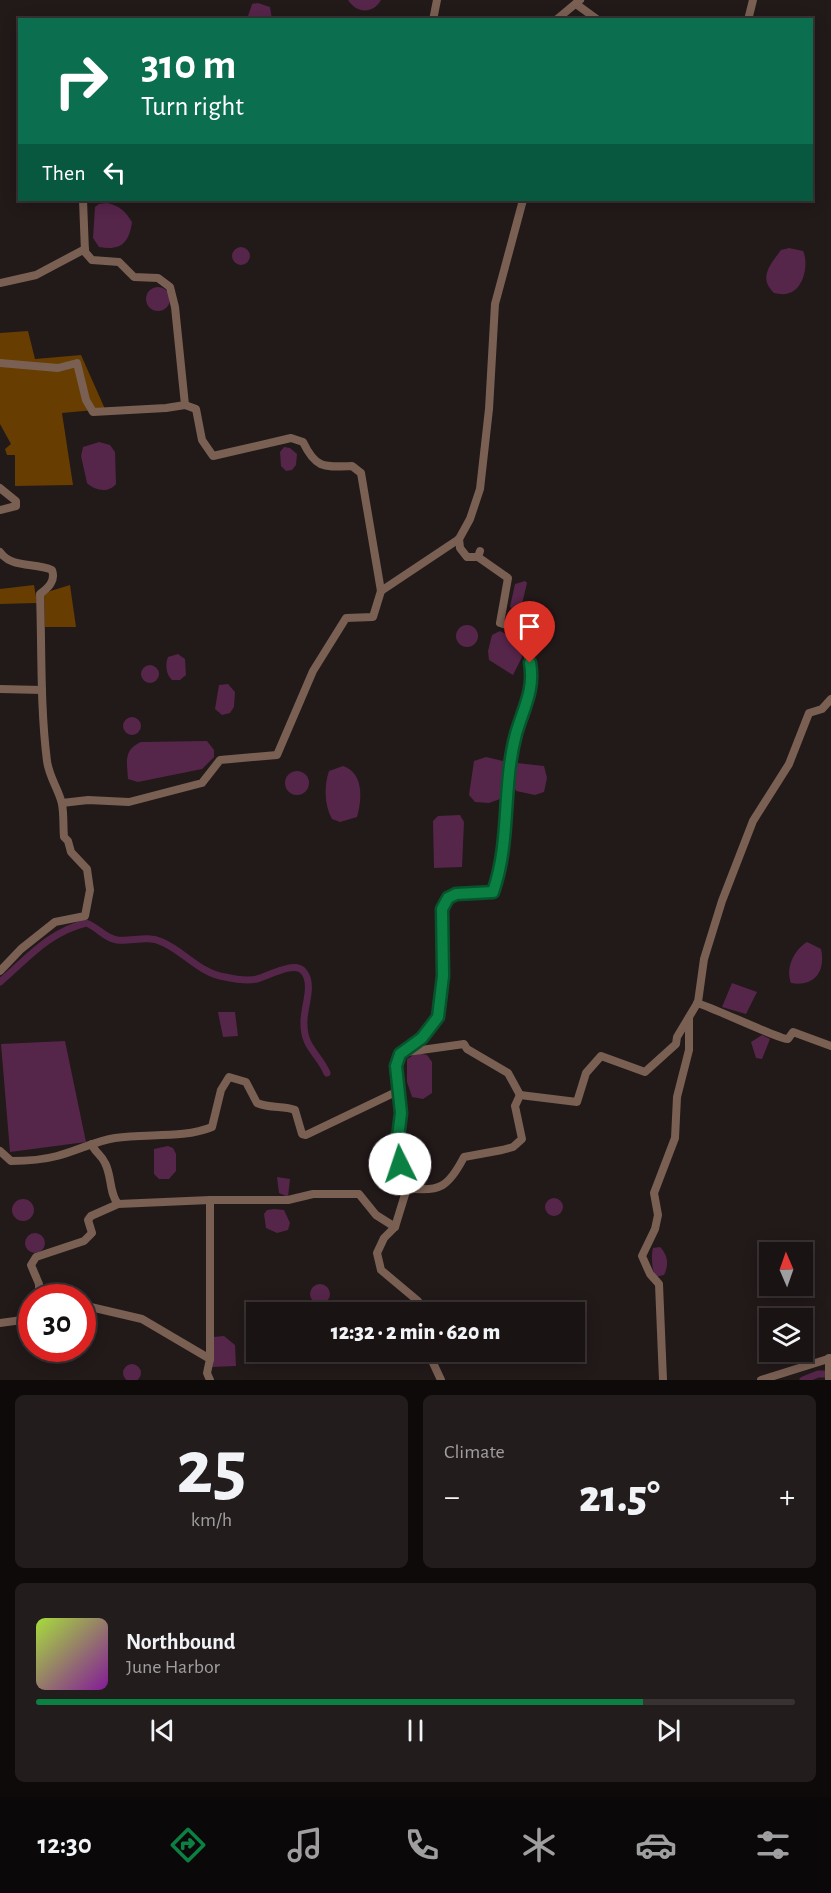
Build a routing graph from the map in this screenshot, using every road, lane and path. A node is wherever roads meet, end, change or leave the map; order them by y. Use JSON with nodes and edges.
{"nodes":[{"id":1,"x":437,"y":0,"type":"edge"},
{"id":2,"x":753,"y":0,"type":"edge"},
{"id":3,"x":578,"y":2,"type":"edge"},
{"id":4,"x":433,"y":18,"type":"edge"},
{"id":5,"x":558,"y":18,"type":"edge"},
{"id":6,"x":596,"y":18,"type":"edge"},
{"id":7,"x":748,"y":18,"type":"edge"},
{"id":8,"x":83,"y":201,"type":"edge"},
{"id":9,"x":523,"y":201,"type":"edge"},
{"id":10,"x":85,"y":249,"type":"junction"},
{"id":11,"x":0,"y":283,"type":"edge"},
{"id":12,"x":0,"y":363,"type":"edge"},
{"id":13,"x":185,"y":405,"type":"junction"},
{"id":14,"x":0,"y":488,"type":"edge"},
{"id":15,"x":0,"y":510,"type":"edge"},
{"id":16,"x":459,"y":539,"type":"junction"},
{"id":17,"x":0,"y":552,"type":"edge"},
{"id":18,"x":381,"y":591,"type":"junction"},
{"id":19,"x":0,"y":689,"type":"edge"},
{"id":20,"x":42,"y":690,"type":"junction"},
{"id":21,"x":831,"y":699,"type":"edge"},
{"id":22,"x":62,"y":803,"type":"junction"},
{"id":23,"x":0,"y":971,"type":"edge"},
{"id":24,"x":698,"y":1003,"type":"junction"},
{"id":25,"x":689,"y":1016,"type":"junction"},
{"id":26,"x":831,"y":1046,"type":"edge"},
{"id":27,"x":406,"y":1052,"type":"junction"},
{"id":28,"x":398,"y":1091,"type":"junction"},
{"id":29,"x":520,"y":1095,"type":"junction"},
{"id":30,"x":92,"y":1144,"type":"junction"},
{"id":31,"x":0,"y":1151,"type":"edge"},
{"id":32,"x":406,"y":1188,"type":"junction"},
{"id":33,"x":210,"y":1200,"type":"junction"},
{"id":34,"x":118,"y":1204,"type":"junction"},
{"id":35,"x":395,"y":1227,"type":"junction"},
{"id":36,"x":39,"y":1284,"type":"edge"},
{"id":37,"x":418,"y":1302,"type":"edge"},
{"id":38,"x":96,"y":1308,"type":"edge"},
{"id":39,"x":18,"y":1321,"type":"edge"},
{"id":40,"x":0,"y":1323,"type":"edge"},
{"id":41,"x":830,"y":1358,"type":"edge"},
{"id":42,"x":210,"y":1359,"type":"junction"},
{"id":43,"x":433,"y":1362,"type":"edge"},
{"id":44,"x":828,"y":1376,"type":"edge"},
{"id":45,"x":210,"y":1380,"type":"edge"},
{"id":46,"x":441,"y":1380,"type":"edge"},
{"id":47,"x":663,"y":1380,"type":"edge"},
{"id":48,"x":761,"y":1380,"type":"edge"}],
"edges":[{"from":1,"to":4,"type":"street"},
{"from":2,"to":7,"type":"street"},
{"from":3,"to":5,"type":"street"},
{"from":3,"to":6,"type":"street"},
{"from":8,"to":10,"type":"street"},
{"from":9,"to":16,"type":"street"},
{"from":10,"to":11,"type":"street"},
{"from":10,"to":13,"type":"street"},
{"from":12,"to":13,"type":"street"},
{"from":13,"to":18,"type":"street"},
{"from":14,"to":15,"type":"street"},
{"from":16,"to":18,"type":"street"},
{"from":16,"to":27,"type":"street"},
{"from":17,"to":20,"type":"street"},
{"from":18,"to":22,"type":"street"},
{"from":19,"to":20,"type":"street"},
{"from":20,"to":22,"type":"street"},
{"from":21,"to":24,"type":"street"},
{"from":22,"to":23,"type":"street"},
{"from":24,"to":25,"type":"street"},
{"from":24,"to":26,"type":"street"},
{"from":25,"to":29,"type":"street"},
{"from":25,"to":47,"type":"street"},
{"from":27,"to":28,"type":"street"},
{"from":27,"to":29,"type":"street"},
{"from":28,"to":30,"type":"street"},
{"from":28,"to":32,"type":"street"},
{"from":29,"to":32,"type":"street"},
{"from":30,"to":31,"type":"street"},
{"from":30,"to":34,"type":"street"},
{"from":32,"to":35,"type":"street"},
{"from":33,"to":34,"type":"street"},
{"from":33,"to":35,"type":"street"},
{"from":33,"to":42,"type":"street"},
{"from":34,"to":36,"type":"street"},
{"from":35,"to":37,"type":"street"},
{"from":38,"to":42,"type":"street"},
{"from":39,"to":40,"type":"street"},
{"from":41,"to":44,"type":"street"},
{"from":41,"to":48,"type":"street"},
{"from":42,"to":45,"type":"street"},
{"from":43,"to":46,"type":"street"}]}
